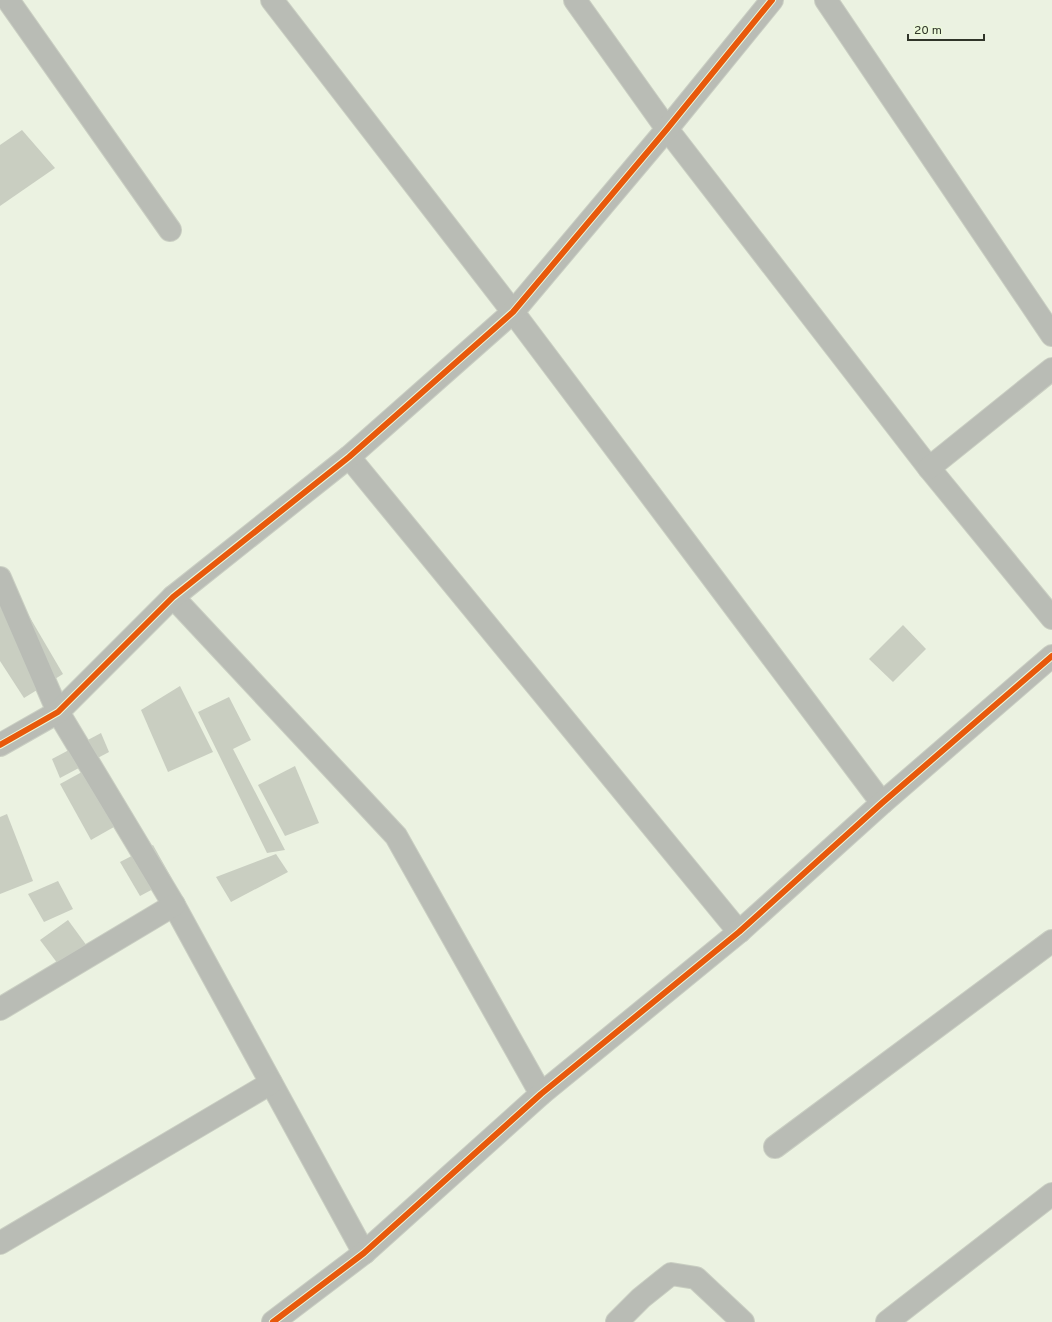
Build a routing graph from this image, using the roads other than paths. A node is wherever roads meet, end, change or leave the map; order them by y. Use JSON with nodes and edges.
{"nodes":[{"id":1,"x":8,"y":0,"type":"edge"},
{"id":2,"x":272,"y":0,"type":"edge"},
{"id":3,"x":575,"y":0,"type":"edge"},
{"id":4,"x":772,"y":0,"type":"edge"},
{"id":5,"x":826,"y":0,"type":"edge"},
{"id":6,"x":667,"y":129,"type":"junction"},
{"id":7,"x":170,"y":230,"type":"dead end"},
{"id":8,"x":513,"y":312,"type":"junction"},
{"id":9,"x":1052,"y":334,"type":"edge"},
{"id":10,"x":1052,"y":369,"type":"edge"},
{"id":11,"x":349,"y":456,"type":"junction"},
{"id":12,"x":928,"y":468,"type":"junction"},
{"id":13,"x":0,"y":578,"type":"edge"},
{"id":14,"x":173,"y":597,"type":"junction"},
{"id":15,"x":1052,"y":618,"type":"edge"},
{"id":16,"x":1052,"y":656,"type":"edge"},
{"id":17,"x":58,"y":712,"type":"junction"},
{"id":18,"x":0,"y":745,"type":"edge"},
{"id":19,"x":882,"y":802,"type":"junction"},
{"id":20,"x":174,"y":905,"type":"junction"},
{"id":21,"x":739,"y":932,"type":"junction"},
{"id":22,"x":1052,"y":941,"type":"edge"},
{"id":23,"x":0,"y":1009,"type":"edge"},
{"id":24,"x":271,"y":1083,"type":"junction"},
{"id":25,"x":541,"y":1094,"type":"junction"},
{"id":26,"x":775,"y":1147,"type":"dead end"},
{"id":27,"x":1052,"y":1194,"type":"edge"},
{"id":28,"x":0,"y":1243,"type":"edge"},
{"id":29,"x":364,"y":1253,"type":"junction"},
{"id":30,"x":273,"y":1322,"type":"edge"},
{"id":31,"x":617,"y":1322,"type":"edge"},
{"id":32,"x":744,"y":1322,"type":"edge"},
{"id":33,"x":887,"y":1322,"type":"edge"}],
"edges":[{"from":1,"to":7,"type":"street"},
{"from":2,"to":8,"type":"street"},
{"from":3,"to":6,"type":"street"},
{"from":4,"to":6,"type":"street"},
{"from":5,"to":9,"type":"street"},
{"from":6,"to":8,"type":"street"},
{"from":6,"to":12,"type":"street"},
{"from":8,"to":11,"type":"street"},
{"from":8,"to":19,"type":"street"},
{"from":10,"to":12,"type":"street"},
{"from":11,"to":14,"type":"street"},
{"from":11,"to":21,"type":"street"},
{"from":12,"to":15,"type":"street"},
{"from":13,"to":17,"type":"street"},
{"from":14,"to":17,"type":"street"},
{"from":14,"to":25,"type":"street"},
{"from":16,"to":19,"type":"street"},
{"from":17,"to":18,"type":"street"},
{"from":17,"to":20,"type":"street"},
{"from":19,"to":21,"type":"street"},
{"from":20,"to":23,"type":"street"},
{"from":20,"to":24,"type":"street"},
{"from":21,"to":25,"type":"street"},
{"from":22,"to":26,"type":"street"},
{"from":24,"to":28,"type":"street"},
{"from":24,"to":29,"type":"street"},
{"from":25,"to":29,"type":"street"},
{"from":27,"to":33,"type":"street"},
{"from":29,"to":30,"type":"street"},
{"from":31,"to":32,"type":"street"}]}
